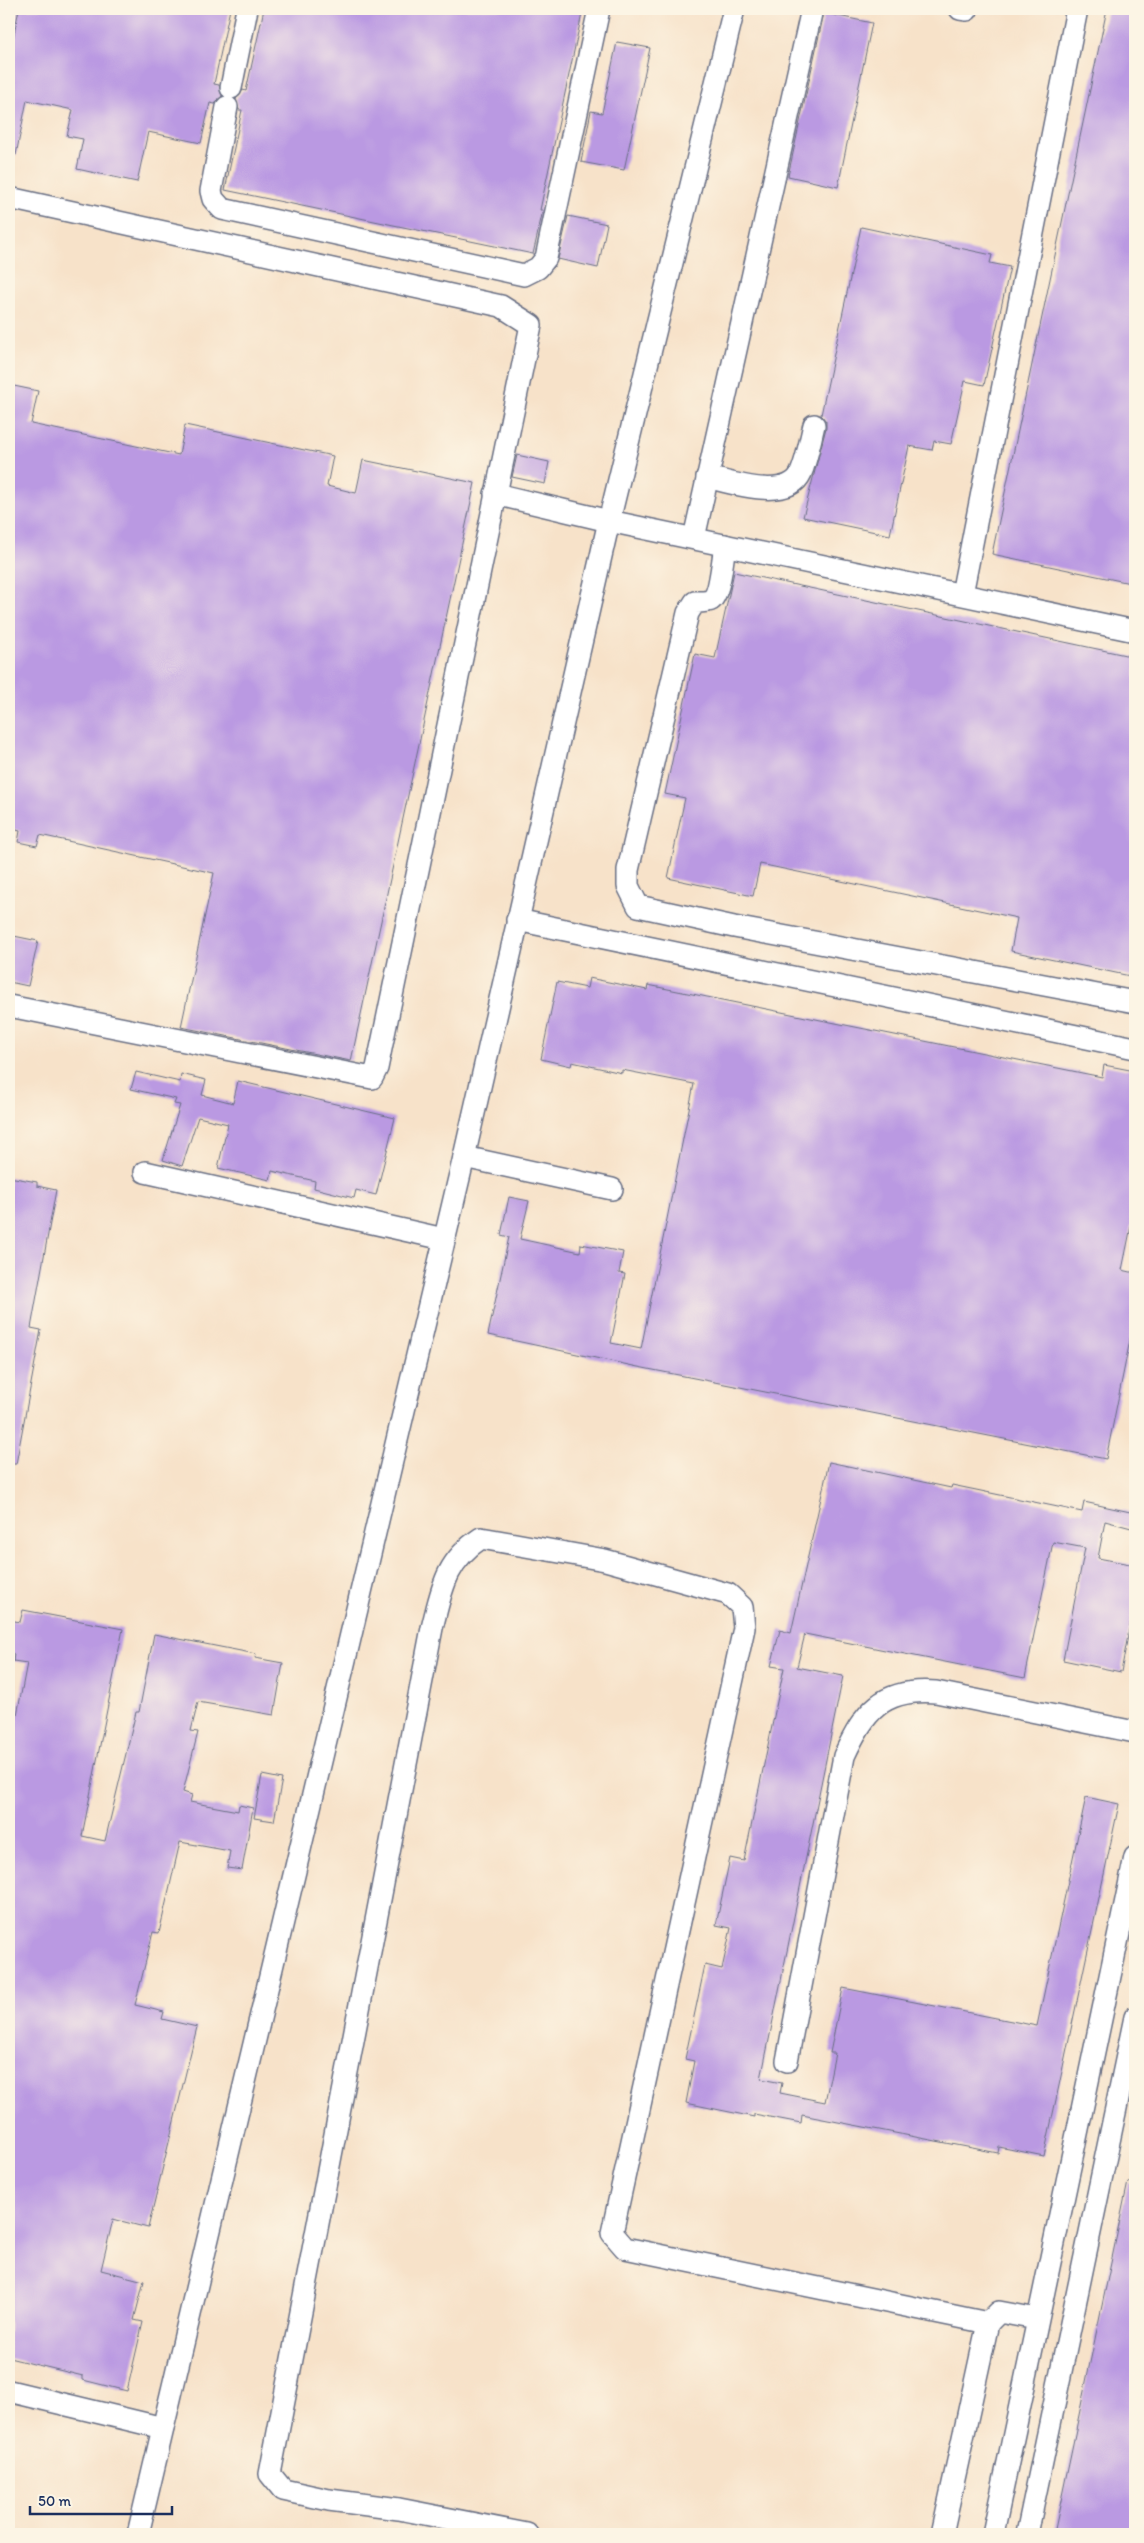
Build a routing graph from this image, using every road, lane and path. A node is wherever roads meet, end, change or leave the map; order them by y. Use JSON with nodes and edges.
{"nodes":[{"id":1,"x":247,"y":9,"type":"edge"},
{"id":2,"x":599,"y":9,"type":"edge"},
{"id":3,"x":734,"y":9,"type":"edge"},
{"id":4,"x":812,"y":9,"type":"edge"},
{"id":5,"x":1077,"y":9,"type":"edge"},
{"id":6,"x":9,"y":198,"type":"edge"},
{"id":7,"x":814,"y":425,"type":"dead end"},
{"id":8,"x":707,"y":477,"type":"junction"},
{"id":9,"x":495,"y":494,"type":"junction"},
{"id":10,"x":609,"y":521,"type":"junction"},
{"id":11,"x":694,"y":538,"type":"junction"},
{"id":12,"x":725,"y":545,"type":"junction"},
{"id":13,"x":962,"y":594,"type":"junction"},
{"id":14,"x":1135,"y":630,"type":"edge"},
{"id":15,"x":517,"y":920,"type":"junction"},
{"id":16,"x":1135,"y":1002,"type":"edge"},
{"id":17,"x":9,"y":1006,"type":"edge"},
{"id":18,"x":1135,"y":1048,"type":"edge"},
{"id":19,"x":464,"y":1157,"type":"junction"},
{"id":20,"x":145,"y":1172,"type":"dead end"},
{"id":21,"x":612,"y":1189,"type":"dead end"},
{"id":22,"x":444,"y":1239,"type":"junction"},
{"id":23,"x":1135,"y":1732,"type":"edge"},
{"id":24,"x":1135,"y":1857,"type":"edge"},
{"id":25,"x":1135,"y":2017,"type":"edge"},
{"id":26,"x":787,"y":2060,"type":"dead end"},
{"id":27,"x":1037,"y":2319,"type":"junction"},
{"id":28,"x":988,"y":2323,"type":"junction"},
{"id":29,"x":9,"y":2390,"type":"edge"},
{"id":30,"x":164,"y":2428,"type":"junction"},
{"id":31,"x":138,"y":2534,"type":"edge"},
{"id":32,"x":527,"y":2534,"type":"edge"},
{"id":33,"x":942,"y":2534,"type":"edge"},
{"id":34,"x":993,"y":2534,"type":"edge"},
{"id":35,"x":1027,"y":2534,"type":"edge"}],
"edges":[{"from":1,"to":2,"type":"lane"},
{"from":3,"to":10,"type":"lane"},
{"from":4,"to":8,"type":"lane"},
{"from":5,"to":13,"type":"lane"},
{"from":6,"to":9,"type":"lane"},
{"from":7,"to":8,"type":"lane"},
{"from":8,"to":11,"type":"lane"},
{"from":9,"to":10,"type":"lane"},
{"from":9,"to":17,"type":"lane"},
{"from":10,"to":11,"type":"lane"},
{"from":10,"to":15,"type":"lane"},
{"from":11,"to":12,"type":"lane"},
{"from":12,"to":13,"type":"lane"},
{"from":12,"to":16,"type":"lane"},
{"from":13,"to":14,"type":"lane"},
{"from":15,"to":18,"type":"lane"},
{"from":15,"to":19,"type":"lane"},
{"from":19,"to":21,"type":"lane"},
{"from":19,"to":22,"type":"lane"},
{"from":20,"to":22,"type":"lane"},
{"from":22,"to":30,"type":"lane"},
{"from":23,"to":26,"type":"lane"},
{"from":24,"to":27,"type":"lane"},
{"from":25,"to":35,"type":"lane"},
{"from":27,"to":28,"type":"lane"},
{"from":27,"to":34,"type":"lane"},
{"from":28,"to":32,"type":"lane"},
{"from":28,"to":33,"type":"lane"},
{"from":29,"to":30,"type":"lane"},
{"from":30,"to":31,"type":"lane"}]}
